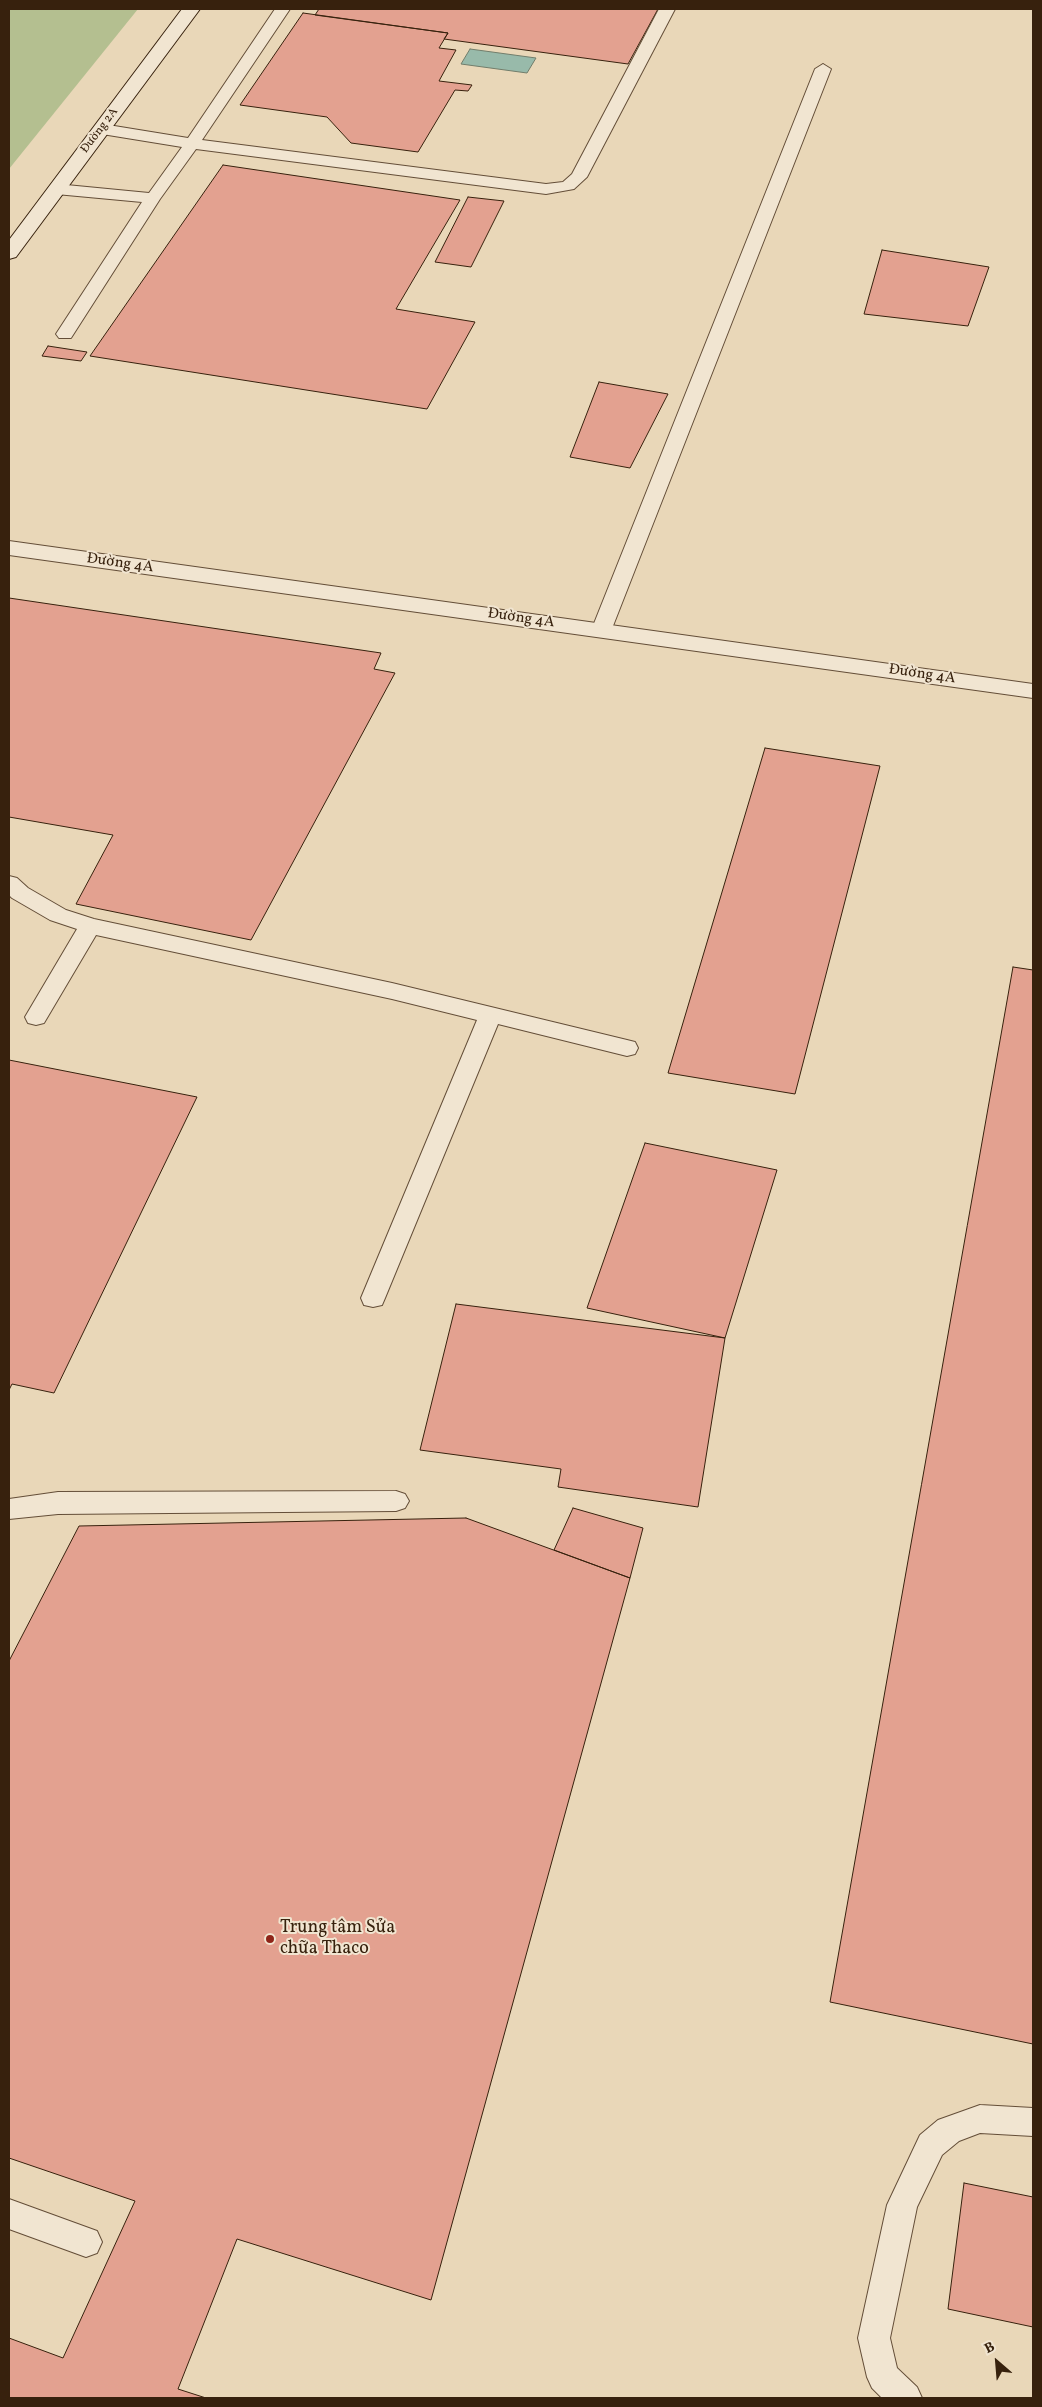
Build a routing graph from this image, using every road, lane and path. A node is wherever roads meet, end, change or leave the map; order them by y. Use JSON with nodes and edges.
{"nodes":[{"id":1,"x":191,"y":9,"type":"edge"},
{"id":2,"x":282,"y":9,"type":"edge"},
{"id":3,"x":667,"y":9,"type":"edge"},
{"id":4,"x":823,"y":69,"type":"dead end"},
{"id":5,"x":102,"y":129,"type":"junction"},
{"id":6,"x":192,"y":144,"type":"junction"},
{"id":7,"x":56,"y":189,"type":"junction"},
{"id":8,"x":153,"y":198,"type":"junction"},
{"id":9,"x":9,"y":253,"type":"edge"},
{"id":10,"x":64,"y":334,"type":"dead end"},
{"id":11,"x":9,"y":548,"type":"edge"},
{"id":12,"x":601,"y":630,"type":"junction"},
{"id":13,"x":1033,"y":690,"type":"edge"},
{"id":14,"x":9,"y":883,"type":"edge"},
{"id":15,"x":90,"y":926,"type":"junction"},
{"id":16,"x":490,"y":1016,"type":"junction"},
{"id":17,"x":36,"y":1017,"type":"dead end"},
{"id":18,"x":627,"y":1048,"type":"dead end"},
{"id":19,"x":373,"y":1298,"type":"dead end"},
{"id":20,"x":396,"y":1501,"type":"dead end"},
{"id":21,"x":9,"y":1509,"type":"edge"},
{"id":22,"x":1033,"y":2122,"type":"edge"},
{"id":23,"x":9,"y":2214,"type":"edge"},
{"id":24,"x":86,"y":2242,"type":"dead end"},
{"id":25,"x":906,"y":2398,"type":"edge"}],
"edges":[{"from":1,"to":5,"type":"street","name":"Đường 2A"},
{"from":2,"to":6,"type":"lane"},
{"from":3,"to":6,"type":"lane"},
{"from":4,"to":12,"type":"lane"},
{"from":5,"to":6,"type":"lane"},
{"from":5,"to":7,"type":"street","name":"Đường 2A"},
{"from":6,"to":8,"type":"lane"},
{"from":7,"to":8,"type":"lane"},
{"from":7,"to":9,"type":"street","name":"Đường 2A"},
{"from":8,"to":10,"type":"lane"},
{"from":11,"to":12,"type":"street","name":"Đường 4A"},
{"from":12,"to":13,"type":"street","name":"Đường 4A"},
{"from":14,"to":15,"type":"lane"},
{"from":15,"to":16,"type":"lane"},
{"from":15,"to":17,"type":"lane"},
{"from":16,"to":18,"type":"lane"},
{"from":16,"to":19,"type":"lane"},
{"from":20,"to":21,"type":"lane"},
{"from":22,"to":25,"type":"lane"},
{"from":23,"to":24,"type":"lane"}]}
